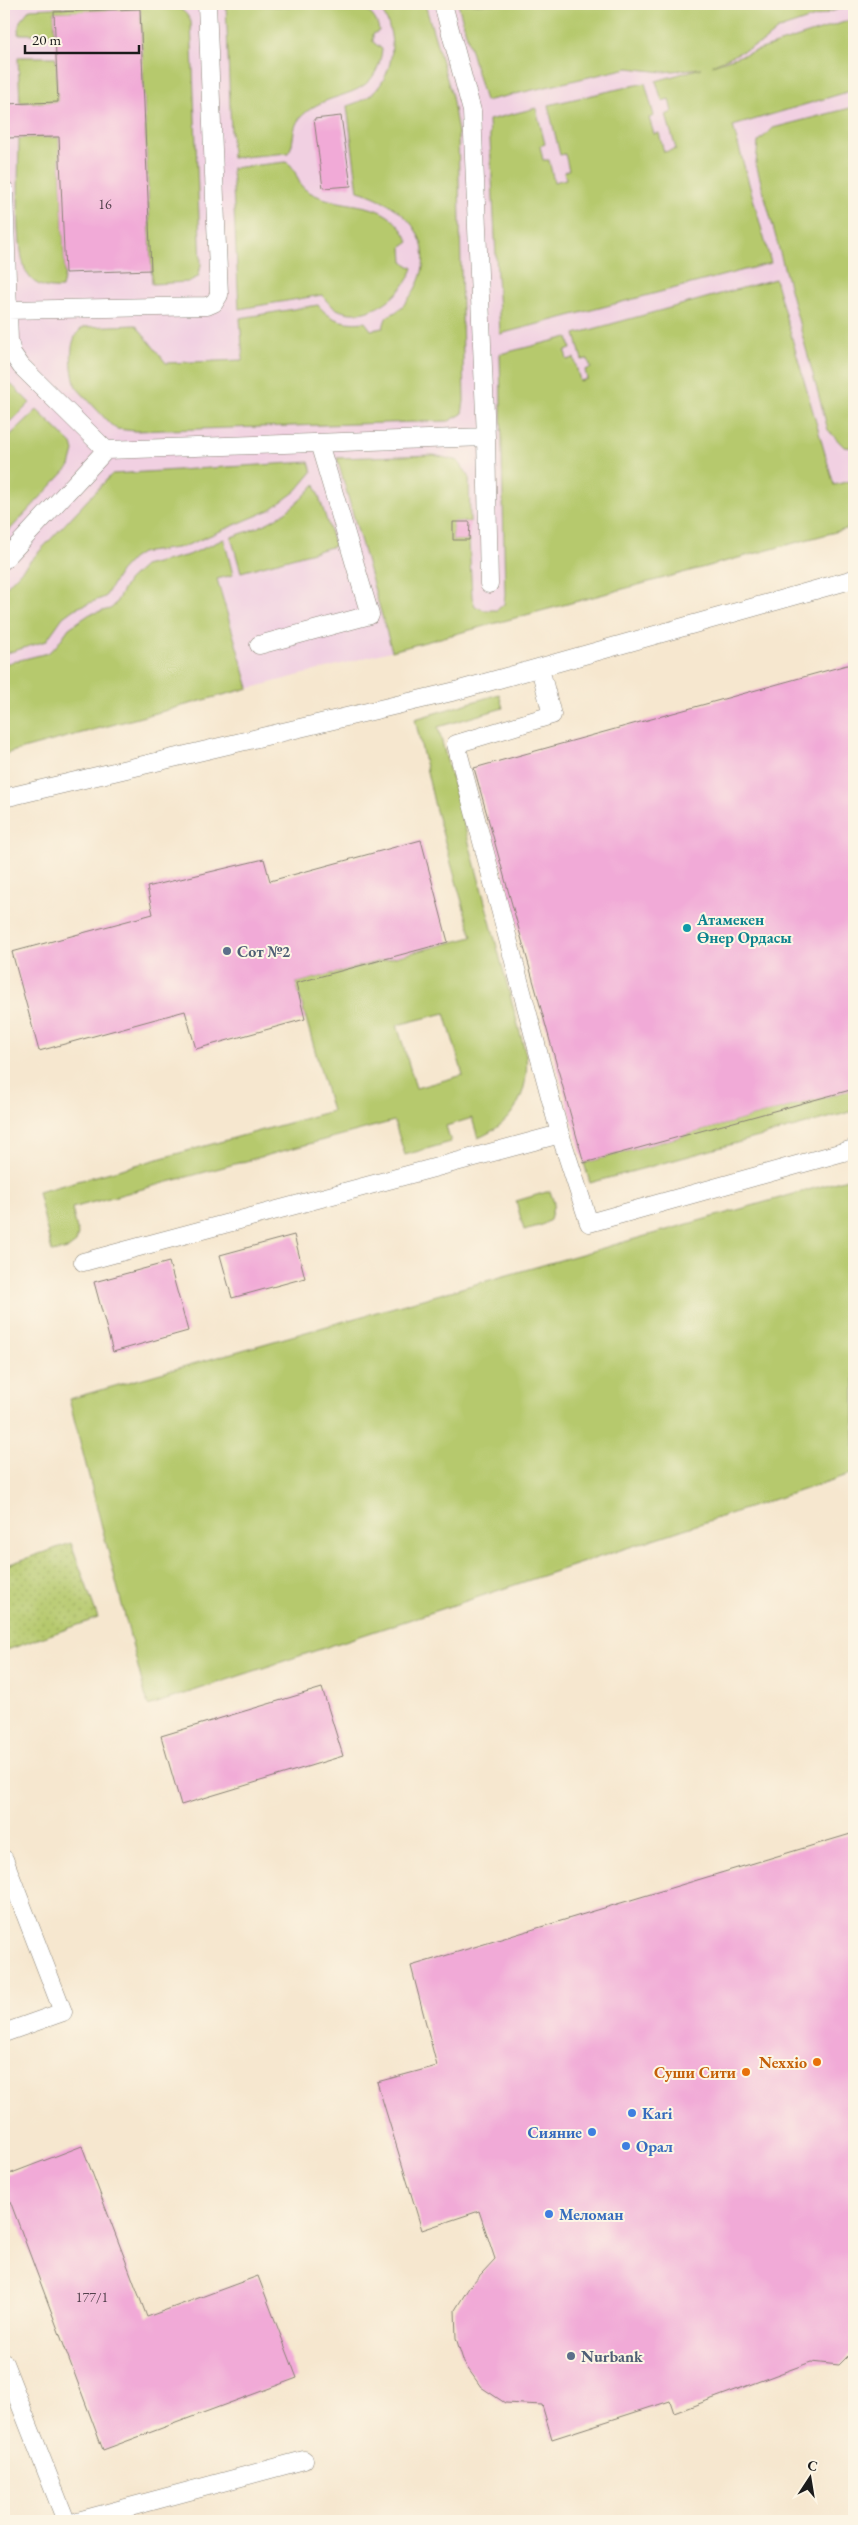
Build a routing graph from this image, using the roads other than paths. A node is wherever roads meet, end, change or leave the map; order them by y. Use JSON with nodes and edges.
{"nodes":[{"id":1,"x":208,"y":4,"type":"edge"},
{"id":2,"x":443,"y":4,"type":"edge"},
{"id":3,"x":4,"y":189,"type":"edge"},
{"id":4,"x":8,"y":310,"type":"junction"},
{"id":5,"x":486,"y":437,"type":"junction"},
{"id":6,"x":319,"y":443,"type":"junction"},
{"id":7,"x":106,"y":450,"type":"junction"},
{"id":8,"x":4,"y":560,"type":"edge"},
{"id":9,"x":854,"y":579,"type":"edge"},
{"id":10,"x":488,"y":584,"type":"dead end"},
{"id":11,"x":259,"y":645,"type":"dead end"},
{"id":12,"x":540,"y":668,"type":"junction"},
{"id":13,"x":4,"y":798,"type":"edge"},
{"id":14,"x":560,"y":1134,"type":"junction"},
{"id":15,"x":854,"y":1149,"type":"edge"},
{"id":16,"x":83,"y":1262,"type":"dead end"},
{"id":17,"x":4,"y":1859,"type":"edge"},
{"id":18,"x":4,"y":2033,"type":"edge"},
{"id":19,"x":4,"y":2363,"type":"edge"},
{"id":20,"x":304,"y":2460,"type":"dead end"},
{"id":21,"x":66,"y":2521,"type":"edge"},
{"id":22,"x":78,"y":2521,"type":"edge"}],
"edges":[{"from":1,"to":4,"type":"lane"},
{"from":2,"to":5,"type":"lane"},
{"from":3,"to":4,"type":"lane"},
{"from":4,"to":7,"type":"lane"},
{"from":5,"to":6,"type":"lane"},
{"from":5,"to":10,"type":"lane"},
{"from":6,"to":7,"type":"lane"},
{"from":6,"to":11,"type":"lane"},
{"from":7,"to":8,"type":"lane"},
{"from":9,"to":12,"type":"lane"},
{"from":12,"to":13,"type":"lane"},
{"from":12,"to":14,"type":"lane"},
{"from":14,"to":15,"type":"lane"},
{"from":14,"to":16,"type":"lane"},
{"from":17,"to":18,"type":"lane"},
{"from":19,"to":21,"type":"lane"},
{"from":20,"to":22,"type":"lane"}]}
